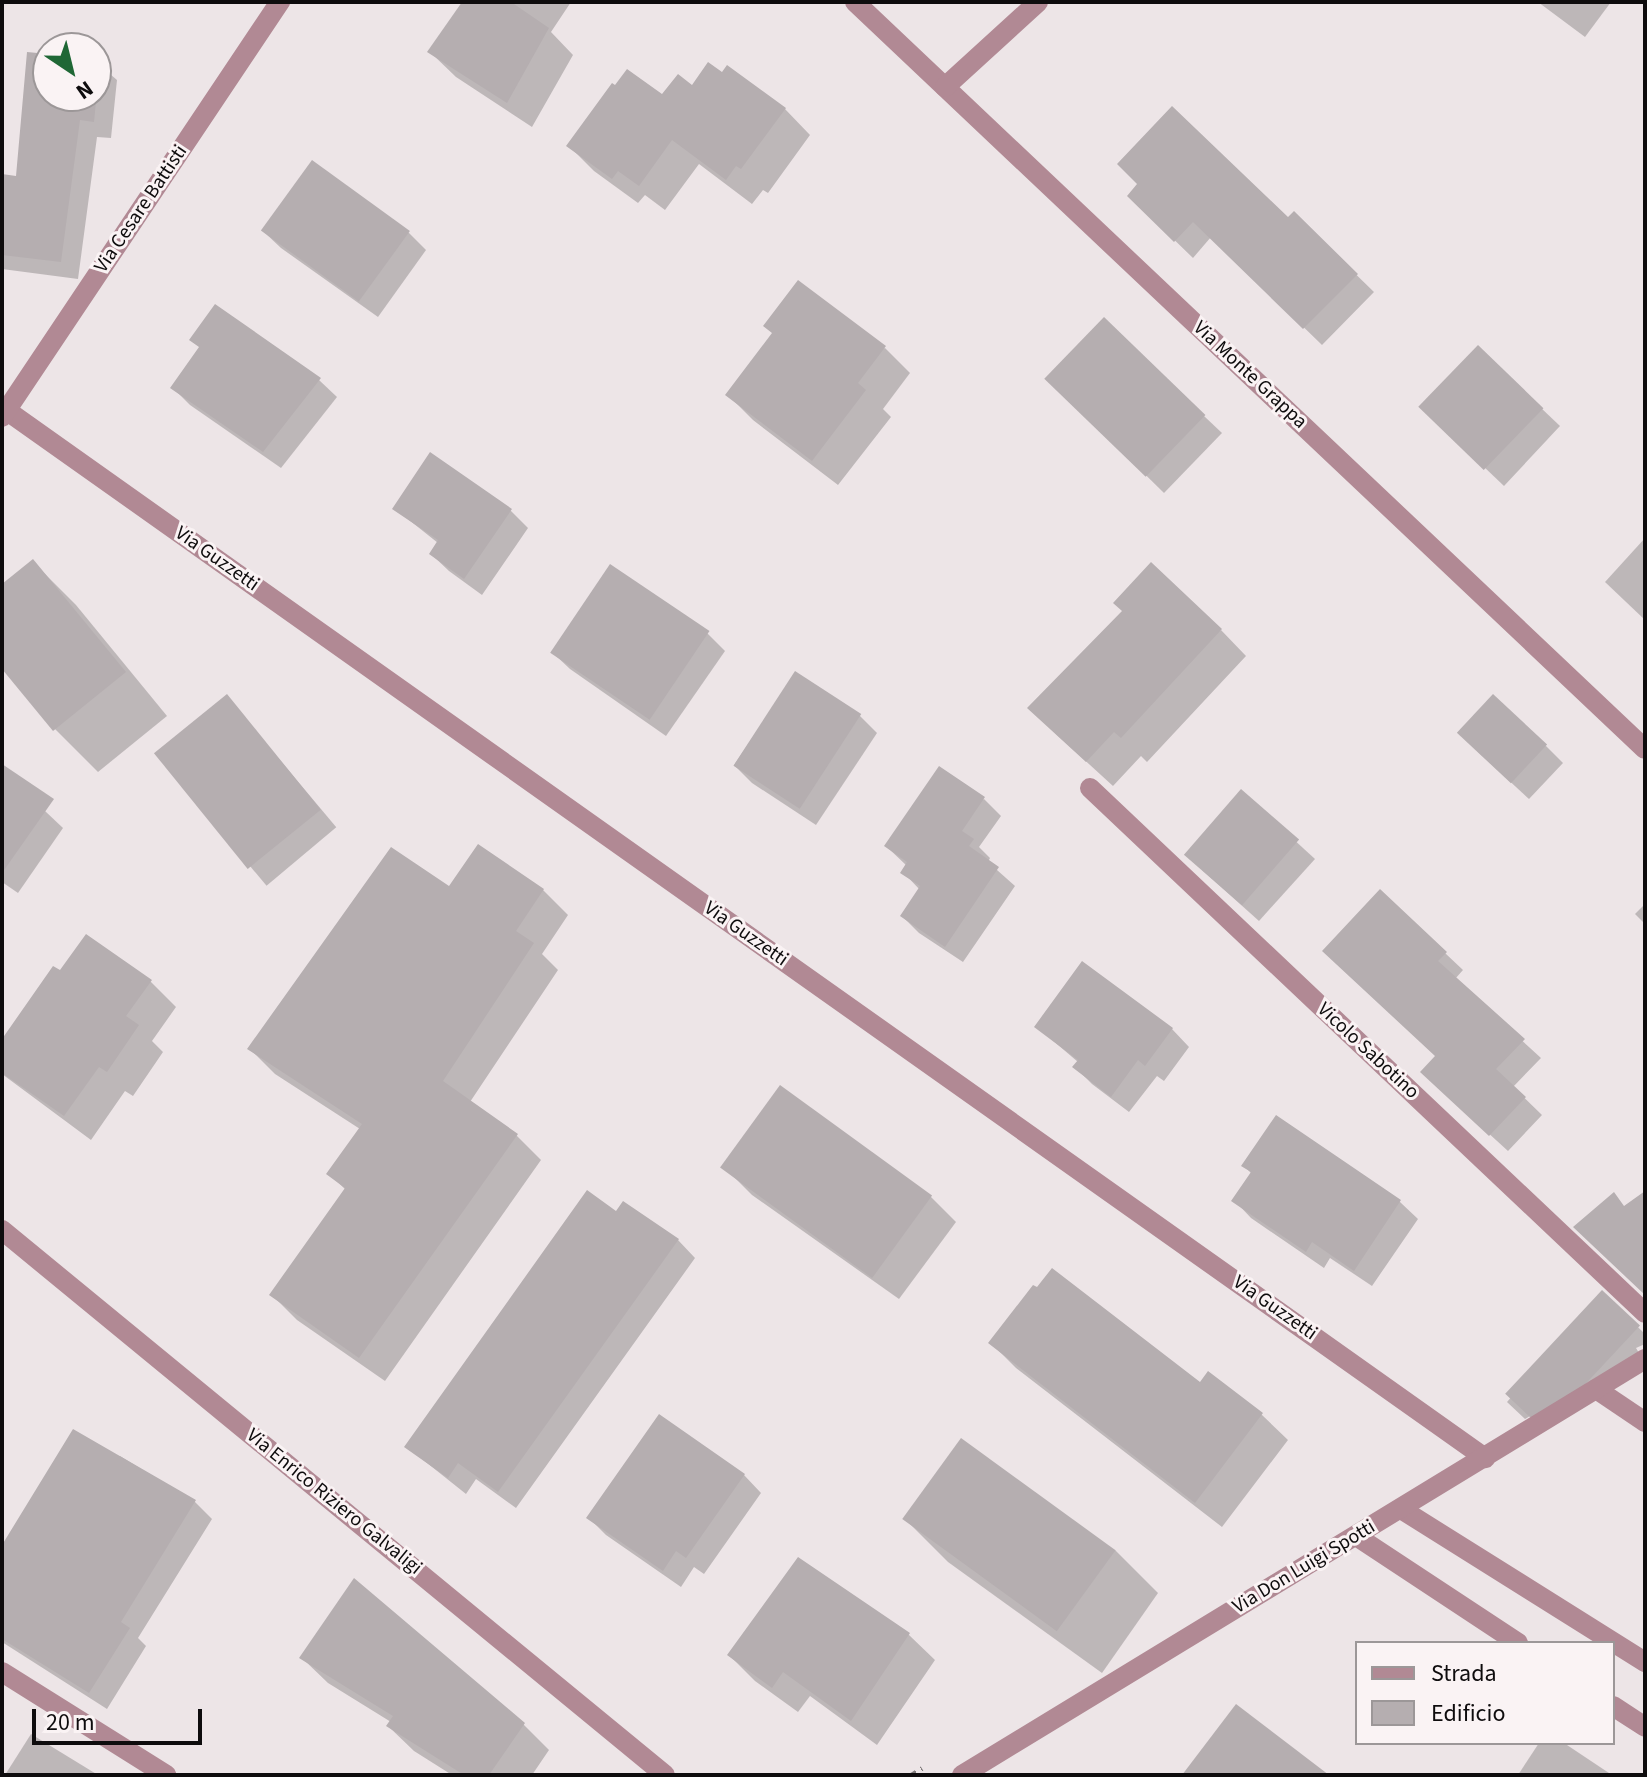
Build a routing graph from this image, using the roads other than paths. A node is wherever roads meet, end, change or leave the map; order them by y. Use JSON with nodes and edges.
{"nodes":[{"id":1,"x":280,"y":2,"type":"edge"},
{"id":2,"x":855,"y":2,"type":"edge"},
{"id":3,"x":1038,"y":2,"type":"edge"},
{"id":4,"x":945,"y":87,"type":"junction"},
{"id":5,"x":4,"y":413,"type":"edge"},
{"id":6,"x":1645,"y":749,"type":"edge"},
{"id":7,"x":1090,"y":788,"type":"dead end"},
{"id":8,"x":2,"y":1230,"type":"edge"},
{"id":9,"x":1645,"y":1313,"type":"edge"},
{"id":10,"x":1645,"y":1359,"type":"edge"},
{"id":11,"x":1596,"y":1389,"type":"junction"},
{"id":12,"x":1645,"y":1422,"type":"edge"},
{"id":13,"x":1485,"y":1458,"type":"junction"},
{"id":14,"x":1401,"y":1509,"type":"junction"},
{"id":15,"x":1356,"y":1536,"type":"junction"},
{"id":16,"x":1515,"y":1641,"type":"edge"},
{"id":17,"x":1612,"y":1641,"type":"edge"},
{"id":18,"x":1615,"y":1643,"type":"edge"},
{"id":19,"x":1645,"y":1662,"type":"edge"},
{"id":20,"x":2,"y":1672,"type":"edge"},
{"id":21,"x":1615,"y":1707,"type":"edge"},
{"id":22,"x":1645,"y":1727,"type":"edge"},
{"id":23,"x":166,"y":1775,"type":"edge"},
{"id":24,"x":665,"y":1775,"type":"edge"},
{"id":25,"x":962,"y":1775,"type":"edge"}],
"edges":[{"from":1,"to":5,"type":"street","name":"Via Cesare Battisti"},
{"from":2,"to":4,"type":"street","name":"Via Monte Grappa"},
{"from":3,"to":4,"type":"street"},
{"from":4,"to":6,"type":"street","name":"Via Monte Grappa"},
{"from":5,"to":13,"type":"street","name":"Via Guzzetti"},
{"from":7,"to":9,"type":"street","name":"Vicolo Sabotino"},
{"from":8,"to":24,"type":"street","name":"Via Enrico Riziero Galvaligi"},
{"from":10,"to":11,"type":"street","name":"Via Don Luigi Spotti"},
{"from":11,"to":12,"type":"street"},
{"from":11,"to":13,"type":"street","name":"Via Don Luigi Spotti"},
{"from":13,"to":14,"type":"street","name":"Via Don Luigi Spotti"},
{"from":14,"to":15,"type":"street","name":"Via Don Luigi Spotti"},
{"from":14,"to":17,"type":"street"},
{"from":15,"to":16,"type":"street"},
{"from":15,"to":25,"type":"street","name":"Via Don Luigi Spotti"},
{"from":18,"to":19,"type":"street"},
{"from":20,"to":23,"type":"street"},
{"from":21,"to":22,"type":"street"}]}
